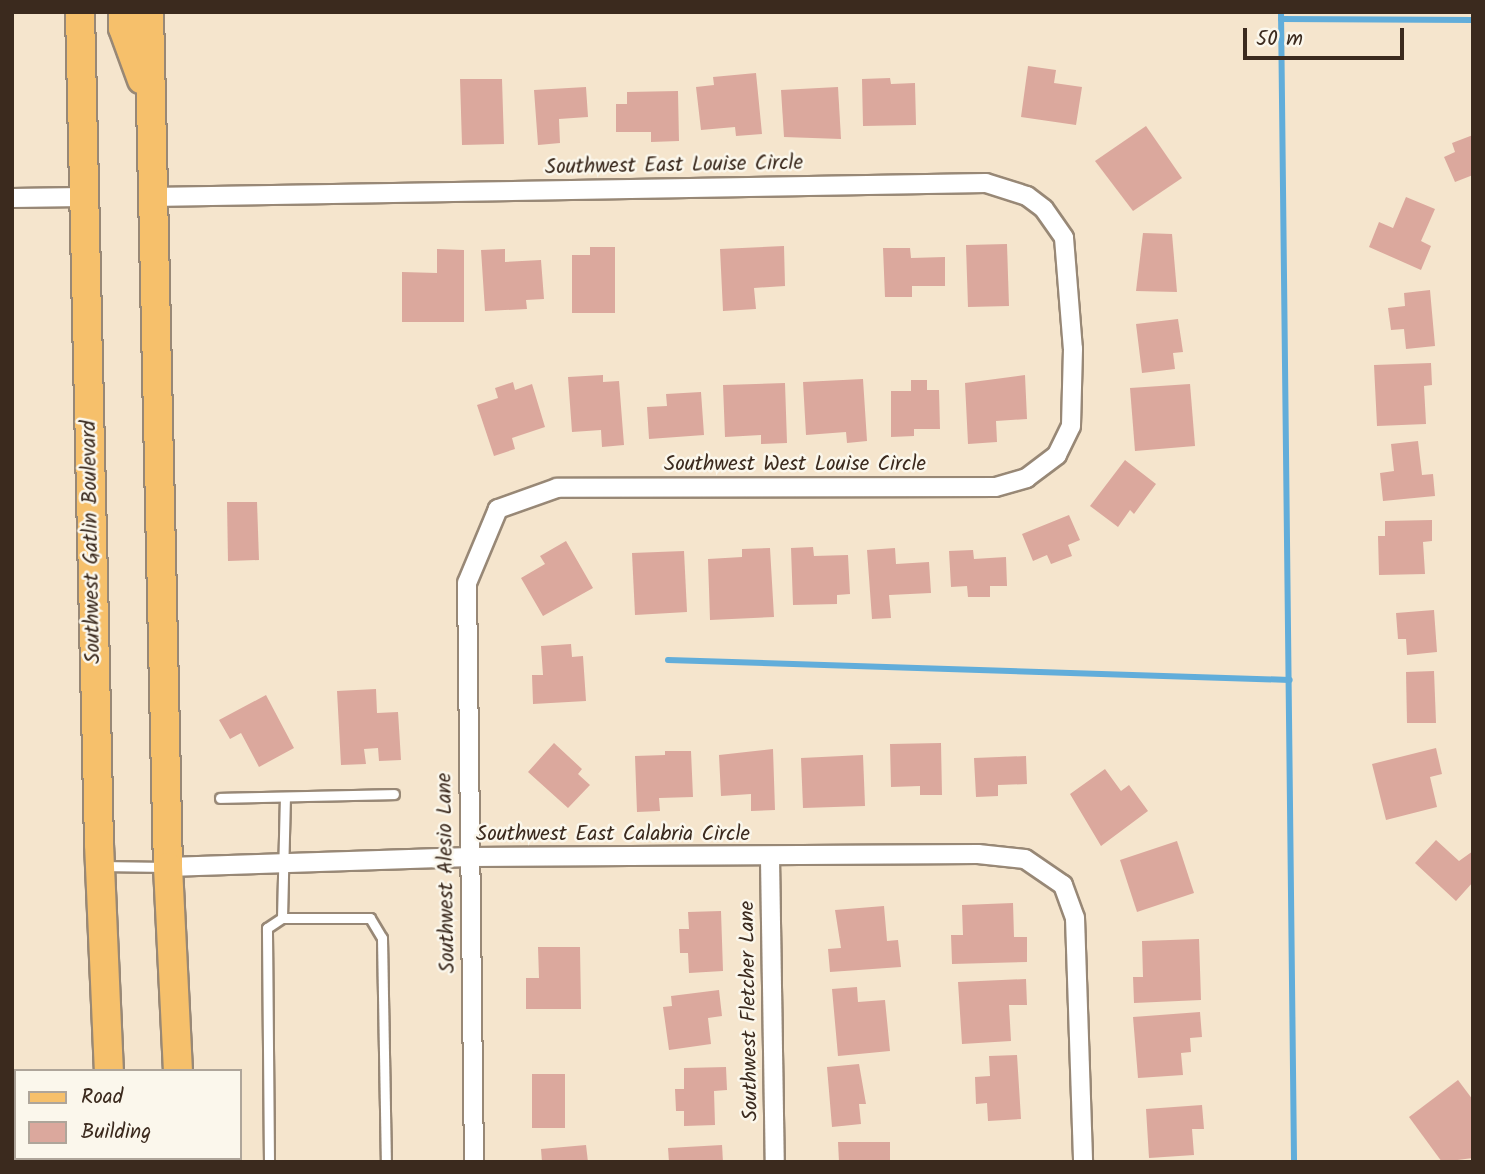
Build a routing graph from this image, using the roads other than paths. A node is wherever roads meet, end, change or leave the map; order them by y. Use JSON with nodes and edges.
{"nodes":[{"id":1,"x":80,"y":12,"type":"edge"},
{"id":2,"x":123,"y":12,"type":"edge"},
{"id":3,"x":149,"y":12,"type":"edge"},
{"id":4,"x":149,"y":102,"type":"junction"},
{"id":5,"x":83,"y":197,"type":"junction"},
{"id":6,"x":151,"y":197,"type":"junction"},
{"id":7,"x":12,"y":198,"type":"edge"},
{"id":8,"x":1073,"y":349,"type":"joint"},
{"id":9,"x":467,"y":583,"type":"joint"},
{"id":10,"x":394,"y":794,"type":"dead end"},
{"id":11,"x":285,"y":797,"type":"junction"},
{"id":12,"x":220,"y":798,"type":"dead end"},
{"id":13,"x":470,"y":857,"type":"junction"},
{"id":14,"x":770,"y":859,"type":"junction"},
{"id":15,"x":281,"y":863,"type":"junction"},
{"id":16,"x":100,"y":866,"type":"junction"},
{"id":17,"x":168,"y":867,"type":"junction"},
{"id":18,"x":282,"y":918,"type":"junction"},
{"id":19,"x":110,"y":1069,"type":"edge"},
{"id":20,"x":178,"y":1069,"type":"edge"},
{"id":21,"x":269,"y":1162,"type":"edge"},
{"id":22,"x":386,"y":1162,"type":"edge"},
{"id":23,"x":474,"y":1162,"type":"edge"},
{"id":24,"x":775,"y":1162,"type":"edge"},
{"id":25,"x":1083,"y":1162,"type":"edge"}],
"edges":[{"from":1,"to":5,"type":"main road","name":"Southwest Gatlin Boulevard"},
{"from":2,"to":4,"type":"main road"},
{"from":3,"to":4,"type":"main road"},
{"from":4,"to":6,"type":"main road"},
{"from":5,"to":7,"type":"street"},
{"from":5,"to":16,"type":"main road","name":"Southwest Gatlin Boulevard"},
{"from":6,"to":8,"type":"street","name":"Southwest East Louise Circle"},
{"from":6,"to":17,"type":"main road"},
{"from":8,"to":9,"type":"street","name":"Southwest West Louise Circle"},
{"from":9,"to":13,"type":"street","name":"Southwest Alesio Lane"},
{"from":10,"to":11,"type":"lane"},
{"from":11,"to":12,"type":"lane"},
{"from":11,"to":15,"type":"lane"},
{"from":13,"to":14,"type":"street","name":"Southwest East Calabria Circle"},
{"from":13,"to":15,"type":"street","name":"Southwest East Calabria Circle"},
{"from":13,"to":23,"type":"street","name":"Southwest Alesio Lane"},
{"from":14,"to":24,"type":"street","name":"Southwest Fletcher Lane"},
{"from":14,"to":25,"type":"street","name":"Southwest East Calabria Circle"},
{"from":15,"to":17,"type":"street","name":"Southwest East Calabria Circle"},
{"from":15,"to":18,"type":"lane"},
{"from":16,"to":17,"type":"lane"},
{"from":16,"to":19,"type":"main road","name":"Southwest Gatlin Boulevard"},
{"from":17,"to":20,"type":"main road"},
{"from":18,"to":21,"type":"lane"},
{"from":18,"to":22,"type":"lane"}]}
